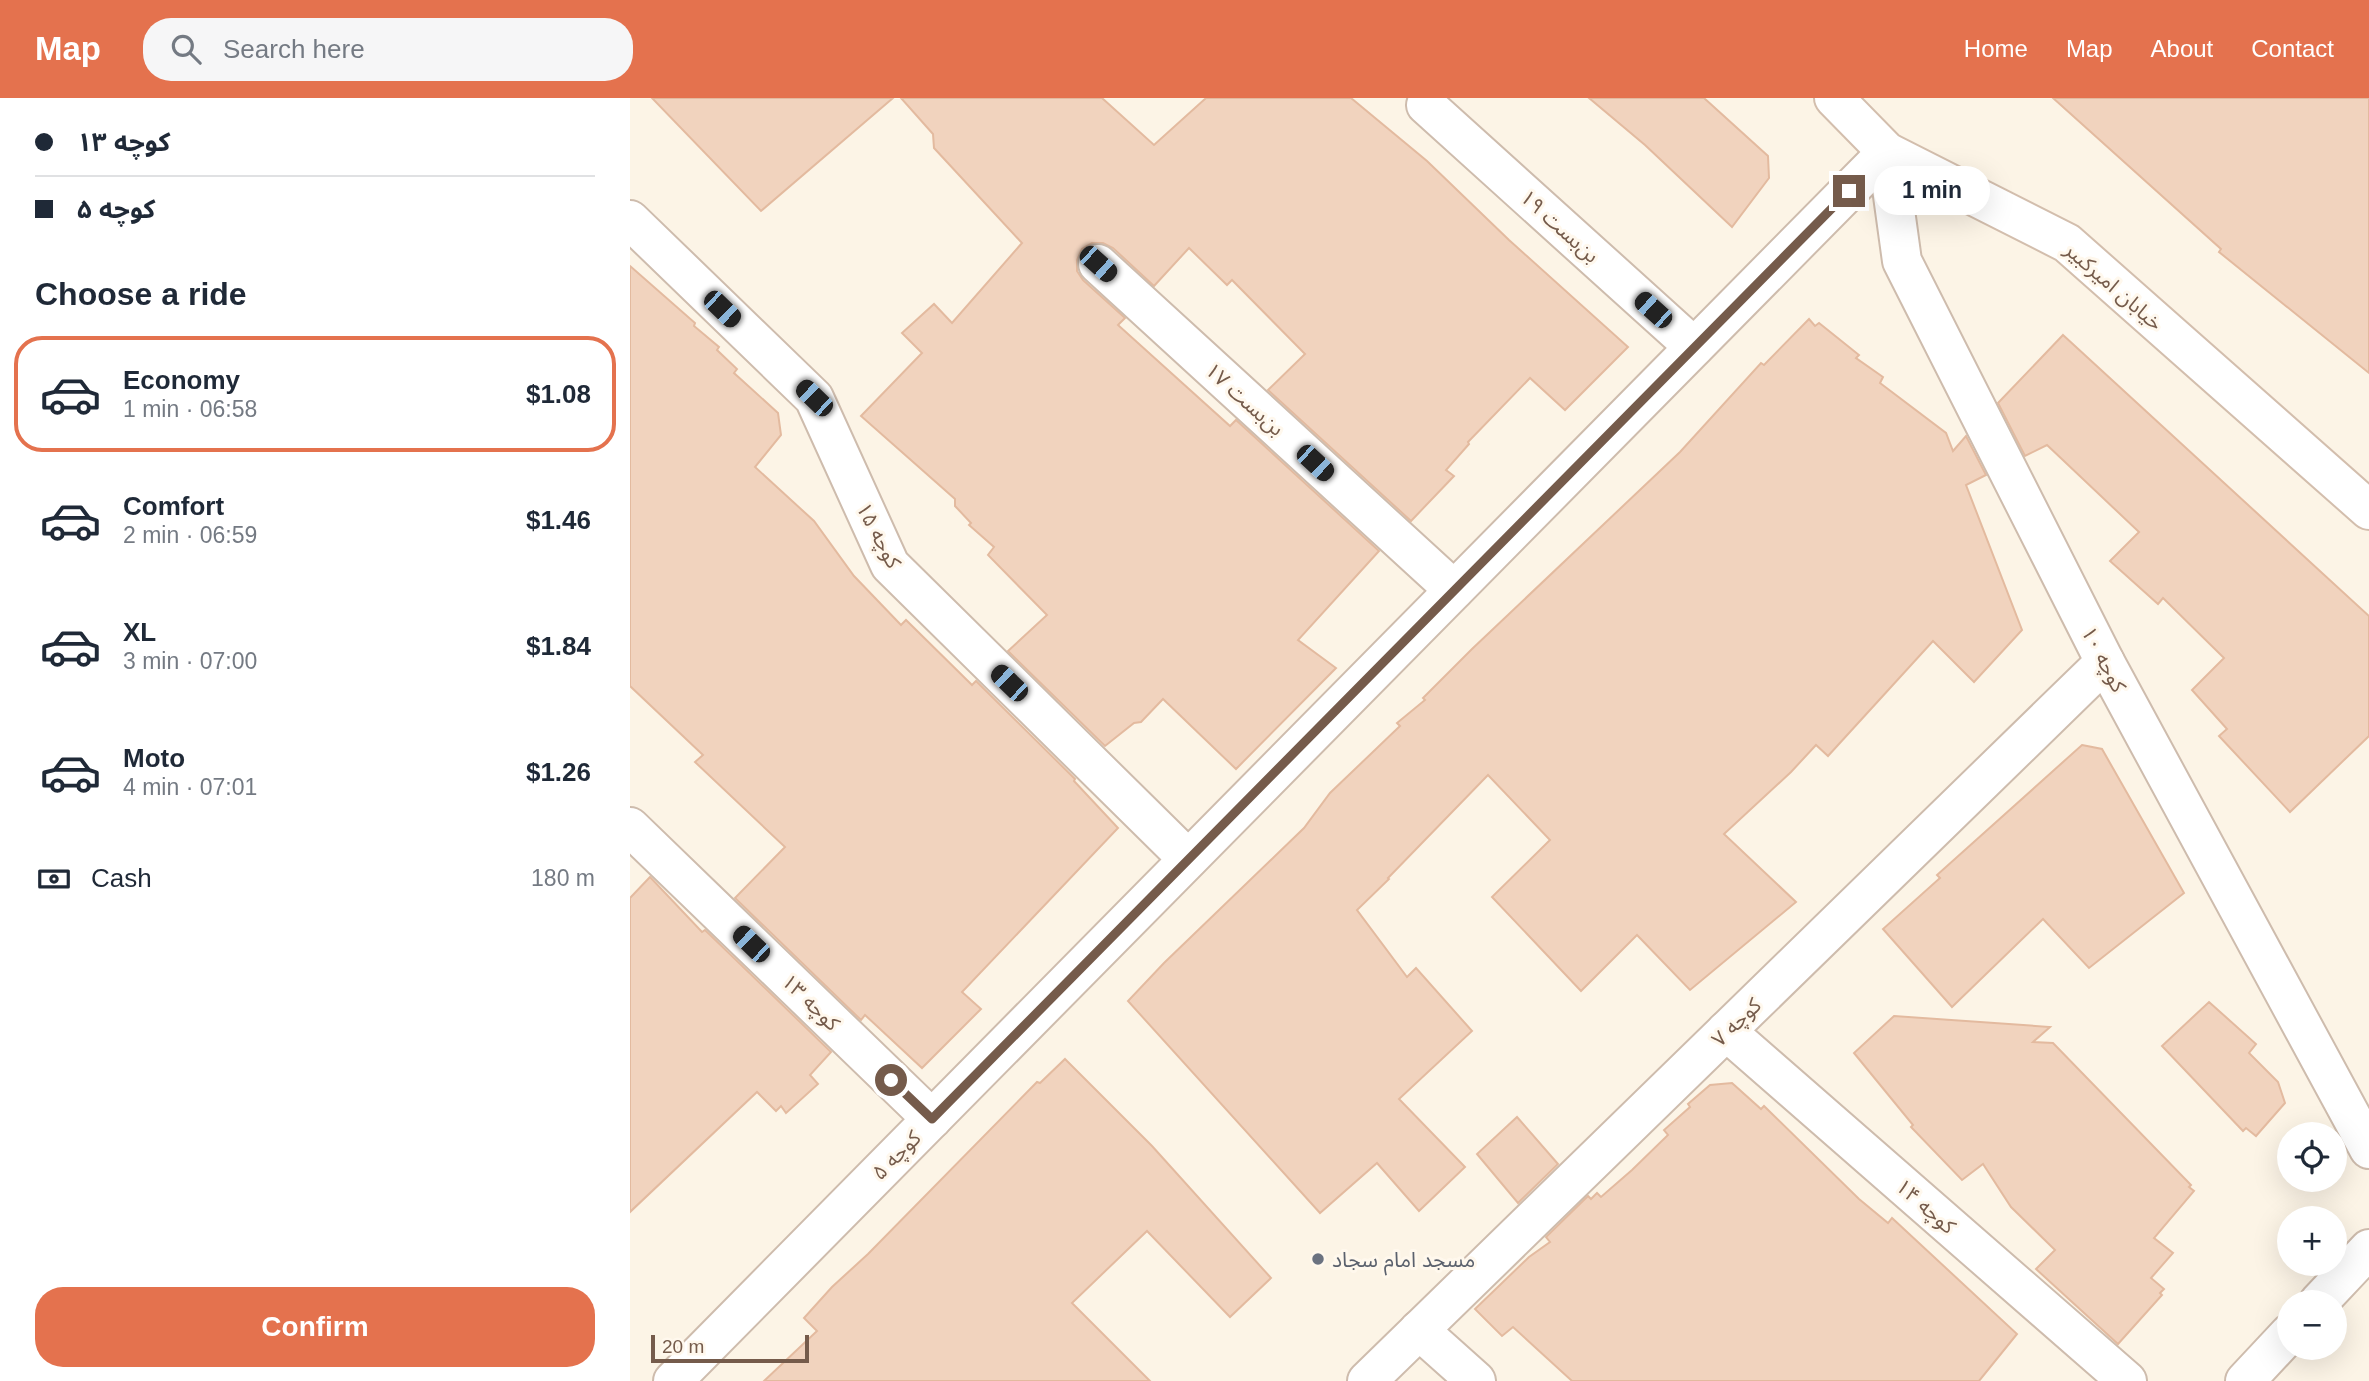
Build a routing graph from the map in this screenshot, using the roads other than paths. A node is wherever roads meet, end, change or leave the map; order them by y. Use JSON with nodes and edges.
{"nodes":[{"id":1,"x":1834,"y":98,"type":"edge"},
{"id":2,"x":1426,"y":106,"type":"dead end"},
{"id":3,"x":1887,"y":152,"type":"junction"},
{"id":4,"x":630,"y":220,"type":"edge"},
{"id":5,"x":1098,"y":264,"type":"dead end"},
{"id":6,"x":1694,"y":347,"type":"junction"},
{"id":7,"x":2369,"y":510,"type":"edge"},
{"id":8,"x":1454,"y":590,"type":"junction"},
{"id":9,"x":2105,"y":662,"type":"junction"},
{"id":10,"x":630,"y":827,"type":"edge"},
{"id":11,"x":1188,"y":859,"type":"junction"},
{"id":12,"x":1726,"y":1031,"type":"junction"},
{"id":13,"x":932,"y":1119,"type":"junction"},
{"id":14,"x":2369,"y":1149,"type":"edge"},
{"id":15,"x":2369,"y":1249,"type":"edge"},
{"id":16,"x":2330,"y":1290,"type":"edge"},
{"id":17,"x":1419,"y":1330,"type":"junction"},
{"id":18,"x":2277,"y":1347,"type":"edge"},
{"id":19,"x":673,"y":1381,"type":"edge"},
{"id":20,"x":1367,"y":1381,"type":"edge"},
{"id":21,"x":1476,"y":1381,"type":"edge"},
{"id":22,"x":2126,"y":1381,"type":"edge"},
{"id":23,"x":2245,"y":1381,"type":"edge"}],
"edges":[{"from":1,"to":3,"type":"street","name":"خیابان امیرکبیر"},
{"from":2,"to":6,"type":"street","name":"بن‌بست ۱۹"},
{"from":3,"to":6,"type":"street","name":"کوچه ۵"},
{"from":3,"to":7,"type":"street","name":"خیابان امیرکبیر"},
{"from":3,"to":9,"type":"street","name":"کوچه ۱۰"},
{"from":4,"to":11,"type":"street","name":"کوچه ۱۵"},
{"from":5,"to":8,"type":"street","name":"بن‌بست ۱۷"},
{"from":6,"to":8,"type":"street","name":"کوچه ۵"},
{"from":8,"to":11,"type":"street","name":"کوچه ۵"},
{"from":9,"to":12,"type":"street","name":"کوچه ۷"},
{"from":9,"to":14,"type":"street","name":"کوچه ۱۰"},
{"from":10,"to":13,"type":"street","name":"کوچه ۱۳"},
{"from":11,"to":13,"type":"street","name":"کوچه ۵"},
{"from":12,"to":17,"type":"street","name":"کوچه ۷"},
{"from":12,"to":22,"type":"street","name":"کوچه ۱۴"},
{"from":13,"to":19,"type":"street","name":"کوچه ۵"},
{"from":15,"to":16,"type":"street"},
{"from":17,"to":20,"type":"street","name":"کوچه ۷"},
{"from":17,"to":21,"type":"street"},
{"from":18,"to":23,"type":"street"}]}
